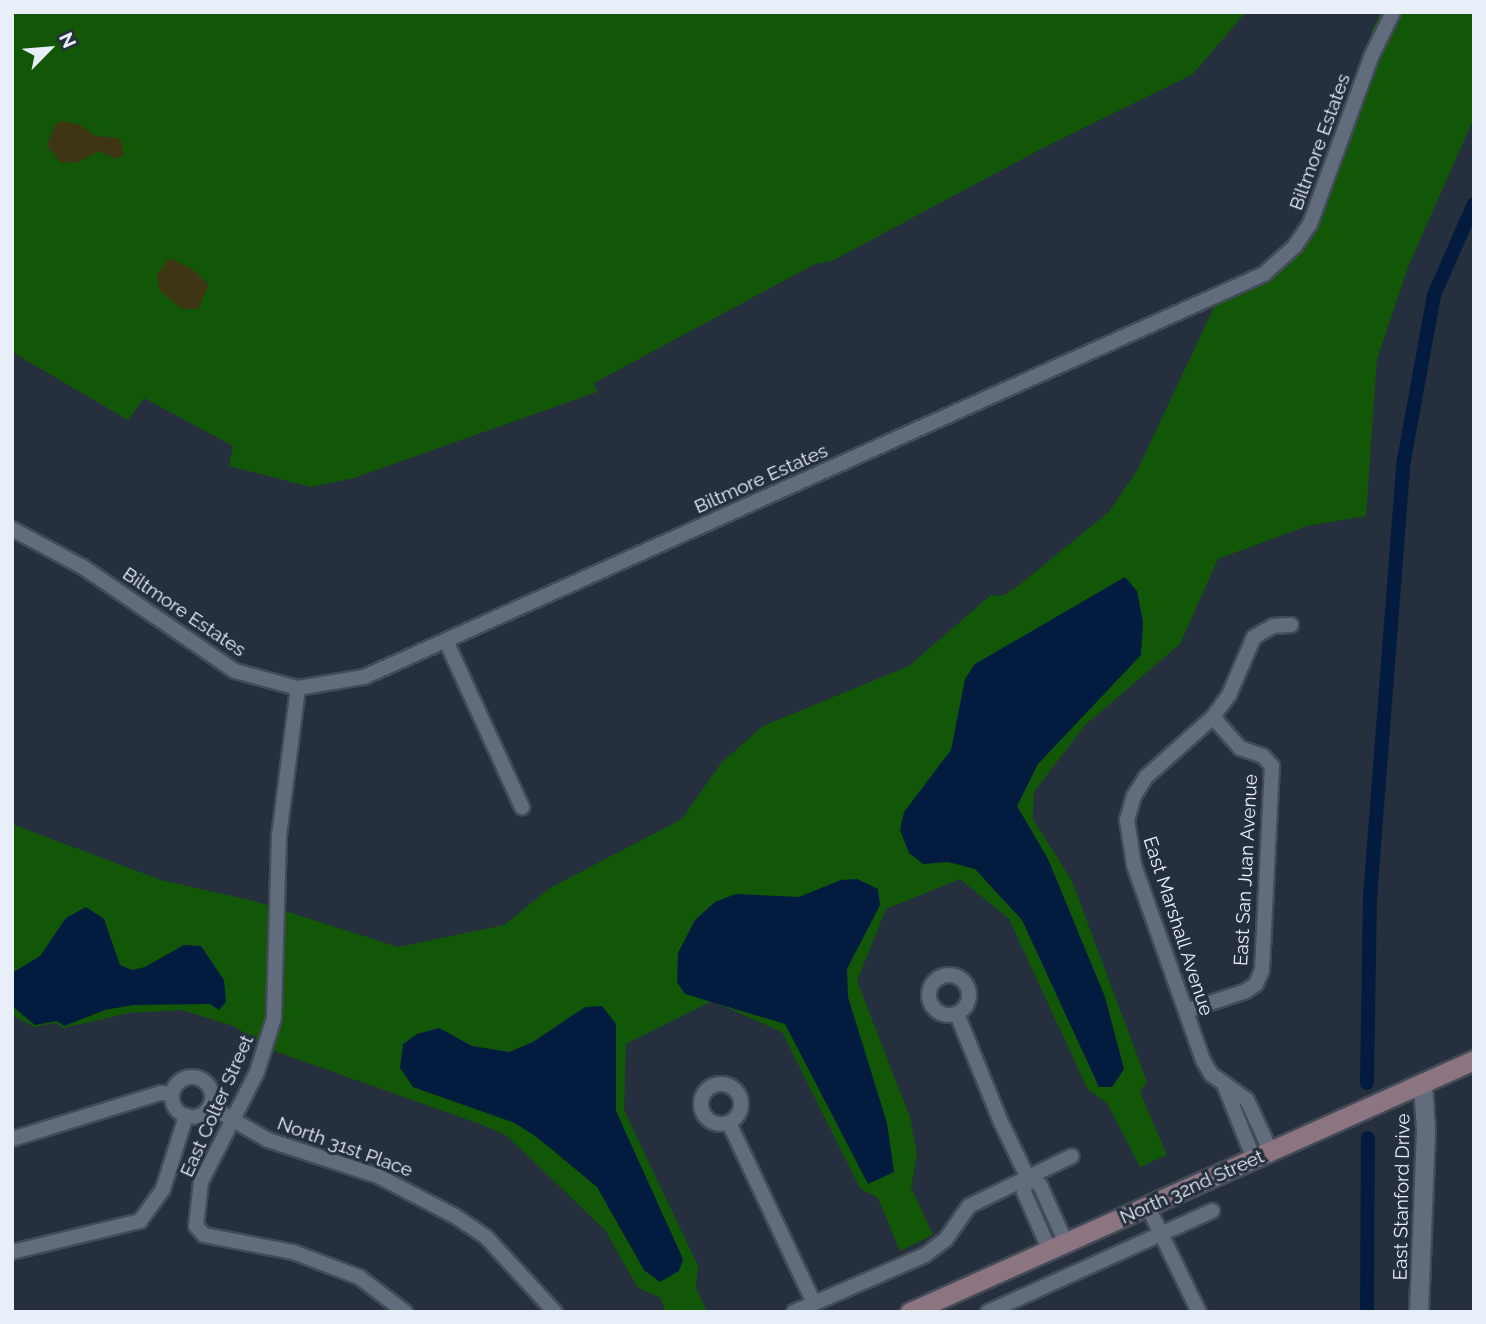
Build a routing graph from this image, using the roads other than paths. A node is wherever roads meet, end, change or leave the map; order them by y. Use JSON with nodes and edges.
{"nodes":[{"id":1,"x":1393,"y":12,"type":"edge"},
{"id":2,"x":12,"y":529,"type":"edge"},
{"id":3,"x":1291,"y":625,"type":"dead end"},
{"id":4,"x":446,"y":641,"type":"junction"},
{"id":5,"x":298,"y":688,"type":"junction"},
{"id":6,"x":1213,"y":717,"type":"junction"},
{"id":7,"x":522,"y":807,"type":"dead end"},
{"id":8,"x":1186,"y":1011,"type":"junction"},
{"id":9,"x":957,"y":1014,"type":"dead end"},
{"id":10,"x":1474,"y":1060,"type":"edge"},
{"id":11,"x":1423,"y":1083,"type":"junction"},
{"id":12,"x":172,"y":1094,"type":"junction"},
{"id":13,"x":211,"y":1107,"type":"junction"},
{"id":14,"x":186,"y":1116,"type":"junction"},
{"id":15,"x":231,"y":1120,"type":"junction"},
{"id":16,"x":729,"y":1123,"type":"dead end"},
{"id":17,"x":12,"y":1139,"type":"edge"},
{"id":18,"x":1263,"y":1155,"type":"junction"},
{"id":19,"x":1072,"y":1156,"type":"dead end"},
{"id":20,"x":1027,"y":1176,"type":"junction"},
{"id":21,"x":1046,"y":1200,"type":"junction"},
{"id":22,"x":1030,"y":1207,"type":"junction"},
{"id":23,"x":1148,"y":1207,"type":"junction"},
{"id":24,"x":1212,"y":1211,"type":"dead end"},
{"id":25,"x":1161,"y":1234,"type":"junction"},
{"id":26,"x":1058,"y":1247,"type":"junction"},
{"id":27,"x":12,"y":1252,"type":"edge"},
{"id":28,"x":814,"y":1303,"type":"junction"},
{"id":29,"x":1009,"y":1308,"type":"edge"},
{"id":30,"x":405,"y":1312,"type":"edge"},
{"id":31,"x":555,"y":1312,"type":"edge"},
{"id":32,"x":794,"y":1312,"type":"edge"},
{"id":33,"x":910,"y":1312,"type":"edge"},
{"id":34,"x":988,"y":1312,"type":"edge"},
{"id":35,"x":1199,"y":1312,"type":"edge"},
{"id":36,"x":1419,"y":1312,"type":"edge"}],
"edges":[{"from":1,"to":4,"type":"street","name":"Biltmore Estates"},
{"from":2,"to":5,"type":"street","name":"Biltmore Estates"},
{"from":3,"to":6,"type":"street"},
{"from":4,"to":5,"type":"street","name":"Biltmore Estates"},
{"from":4,"to":7,"type":"street"},
{"from":5,"to":15,"type":"street","name":"East Colter Street"},
{"from":6,"to":8,"type":"street","name":"East Marshall Avenue"},
{"from":6,"to":8,"type":"street","name":"East San Juan Avenue"},
{"from":8,"to":18,"type":"street","name":"East Marshall Avenue"},
{"from":9,"to":20,"type":"street"},
{"from":10,"to":11,"type":"main road","name":"North 32nd Street"},
{"from":11,"to":18,"type":"main road","name":"North 32nd Street"},
{"from":11,"to":36,"type":"street","name":"East Stanford Drive"},
{"from":12,"to":13,"type":"street"},
{"from":12,"to":14,"type":"street"},
{"from":12,"to":17,"type":"street"},
{"from":13,"to":14,"type":"street"},
{"from":13,"to":15,"type":"street","name":"North 31st Place"},
{"from":14,"to":27,"type":"street"},
{"from":15,"to":30,"type":"street","name":"East Colter Street"},
{"from":15,"to":31,"type":"street","name":"North 31st Place"},
{"from":16,"to":28,"type":"street"},
{"from":18,"to":23,"type":"main road","name":"North 32nd Street"},
{"from":19,"to":20,"type":"street"},
{"from":20,"to":21,"type":"street"},
{"from":20,"to":22,"type":"street"},
{"from":20,"to":28,"type":"street"},
{"from":21,"to":22,"type":"street"},
{"from":21,"to":26,"type":"street"},
{"from":22,"to":26,"type":"street"},
{"from":23,"to":25,"type":"street"},
{"from":23,"to":26,"type":"main road","name":"North 32nd Street"},
{"from":24,"to":25,"type":"street","name":"North 32nd Street"},
{"from":25,"to":29,"type":"street","name":"North 32nd Street"},
{"from":25,"to":35,"type":"street"},
{"from":26,"to":33,"type":"main road","name":"North 32nd Street"},
{"from":28,"to":32,"type":"street"},
{"from":29,"to":34,"type":"street","name":"North 32nd Street"}]}
